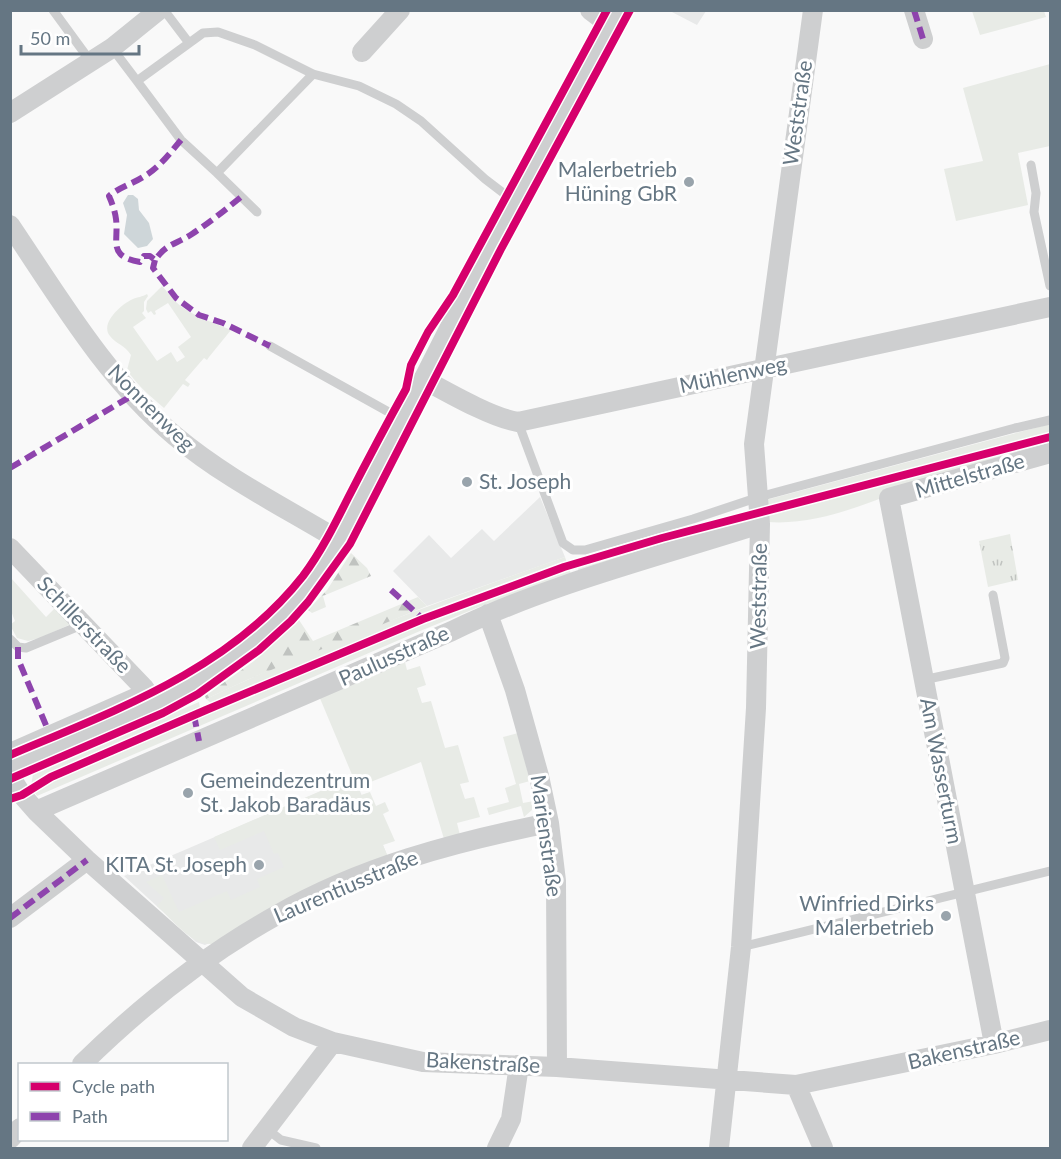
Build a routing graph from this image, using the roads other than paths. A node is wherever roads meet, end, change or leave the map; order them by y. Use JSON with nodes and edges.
{"nodes":[{"id":1,"x":53,"y":10,"type":"edge"},
{"id":2,"x":159,"y":10,"type":"edge"},
{"id":3,"x":164,"y":10,"type":"edge"},
{"id":4,"x":400,"y":10,"type":"edge"},
{"id":5,"x":590,"y":10,"type":"edge"},
{"id":6,"x":813,"y":10,"type":"edge"},
{"id":7,"x":914,"y":10,"type":"edge"},
{"id":8,"x":615,"y":18,"type":"edge"},
{"id":9,"x":923,"y":39,"type":"dead end"},
{"id":10,"x":189,"y":44,"type":"junction"},
{"id":11,"x":112,"y":48,"type":"junction"},
{"id":12,"x":362,"y":52,"type":"dead end"},
{"id":13,"x":91,"y":62,"type":"junction"},
{"id":14,"x":313,"y":74,"type":"junction"},
{"id":15,"x":137,"y":81,"type":"junction"},
{"id":16,"x":10,"y":113,"type":"edge"},
{"id":17,"x":1031,"y":165,"type":"dead end"},
{"id":18,"x":217,"y":173,"type":"junction"},
{"id":19,"x":515,"y":202,"type":"junction"},
{"id":20,"x":257,"y":212,"type":"dead end"},
{"id":21,"x":10,"y":225,"type":"edge"},
{"id":22,"x":1050,"y":286,"type":"edge"},
{"id":23,"x":1050,"y":308,"type":"edge"},
{"id":24,"x":270,"y":346,"type":"dead end"},
{"id":25,"x":763,"y":369,"type":"junction"},
{"id":26,"x":423,"y":379,"type":"junction"},
{"id":27,"x":403,"y":420,"type":"junction"},
{"id":28,"x":1050,"y":420,"type":"edge"},
{"id":29,"x":518,"y":422,"type":"junction"},
{"id":30,"x":1050,"y":453,"type":"edge"},
{"id":31,"x":759,"y":497,"type":"junction"},
{"id":32,"x":889,"y":498,"type":"joint"},
{"id":33,"x":760,"y":524,"type":"junction"},
{"id":34,"x":340,"y":541,"type":"junction"},
{"id":35,"x":10,"y":548,"type":"edge"},
{"id":36,"x":993,"y":595,"type":"dead end"},
{"id":37,"x":488,"y":614,"type":"junction"},
{"id":38,"x":84,"y":624,"type":"junction"},
{"id":39,"x":10,"y":639,"type":"edge"},
{"id":40,"x":923,"y":680,"type":"junction"},
{"id":41,"x":150,"y":696,"type":"junction"},
{"id":42,"x":10,"y":747,"type":"edge"},
{"id":43,"x":10,"y":768,"type":"edge"},
{"id":44,"x":10,"y":776,"type":"edge"},
{"id":45,"x":36,"y":812,"type":"junction"},
{"id":46,"x":549,"y":824,"type":"junction"},
{"id":47,"x":87,"y":860,"type":"junction"},
{"id":48,"x":1050,"y":871,"type":"edge"},
{"id":49,"x":964,"y":892,"type":"junction"},
{"id":50,"x":10,"y":918,"type":"edge"},
{"id":51,"x":741,"y":947,"type":"junction"},
{"id":52,"x":201,"y":962,"type":"junction"},
{"id":53,"x":1050,"y":1030,"type":"edge"},
{"id":54,"x":333,"y":1042,"type":"junction"},
{"id":55,"x":994,"y":1044,"type":"junction"},
{"id":56,"x":84,"y":1063,"type":"edge"},
{"id":57,"x":519,"y":1065,"type":"junction"},
{"id":58,"x":556,"y":1067,"type":"junction"},
{"id":59,"x":727,"y":1080,"type":"junction"},
{"id":60,"x":796,"y":1085,"type":"junction"},
{"id":61,"x":267,"y":1129,"type":"junction"},
{"id":62,"x":252,"y":1149,"type":"edge"},
{"id":63,"x":316,"y":1149,"type":"edge"},
{"id":64,"x":497,"y":1149,"type":"edge"},
{"id":65,"x":719,"y":1149,"type":"edge"},
{"id":66,"x":824,"y":1149,"type":"edge"}],
"edges":[{"from":1,"to":13,"type":"lane"},
{"from":2,"to":11,"type":"street"},
{"from":3,"to":10,"type":"lane"},
{"from":4,"to":12,"type":"street"},
{"from":5,"to":8,"type":"street"},
{"from":6,"to":25,"type":"street","name":"Weststraße"},
{"from":7,"to":9,"type":"street"},
{"from":8,"to":19,"type":"street"},
{"from":10,"to":14,"type":"lane"},
{"from":10,"to":15,"type":"lane"},
{"from":11,"to":13,"type":"street"},
{"from":11,"to":15,"type":"lane"},
{"from":13,"to":16,"type":"street"},
{"from":14,"to":18,"type":"lane"},
{"from":14,"to":19,"type":"lane"},
{"from":15,"to":18,"type":"lane"},
{"from":17,"to":22,"type":"lane"},
{"from":18,"to":20,"type":"lane"},
{"from":19,"to":26,"type":"street"},
{"from":21,"to":34,"type":"street","name":"Nonnenweg"},
{"from":23,"to":25,"type":"street","name":"Mühlenweg"},
{"from":24,"to":27,"type":"lane"},
{"from":25,"to":29,"type":"street","name":"Mühlenweg"},
{"from":25,"to":31,"type":"street","name":"Weststraße"},
{"from":26,"to":27,"type":"street"},
{"from":26,"to":29,"type":"street"},
{"from":27,"to":34,"type":"street"},
{"from":28,"to":31,"type":"lane"},
{"from":29,"to":31,"type":"lane"},
{"from":30,"to":32,"type":"street","name":"Mittelstraße"},
{"from":31,"to":33,"type":"street","name":"Weststraße"},
{"from":32,"to":40,"type":"street","name":"Am Wasserturm"},
{"from":33,"to":37,"type":"street","name":"Paulusstraße"},
{"from":33,"to":51,"type":"street","name":"Weststraße"},
{"from":34,"to":41,"type":"street"},
{"from":35,"to":38,"type":"street","name":"Schillerstraße"},
{"from":36,"to":40,"type":"lane"},
{"from":37,"to":45,"type":"street","name":"Paulusstraße"},
{"from":37,"to":46,"type":"street","name":"Marienstraße"},
{"from":38,"to":39,"type":"lane"},
{"from":38,"to":41,"type":"street","name":"Schillerstraße"},
{"from":40,"to":49,"type":"street","name":"Am Wasserturm"},
{"from":41,"to":42,"type":"lane"},
{"from":41,"to":43,"type":"street"},
{"from":44,"to":45,"type":"street","name":"Bakenstraße"},
{"from":45,"to":47,"type":"street","name":"Bakenstraße"},
{"from":46,"to":52,"type":"street","name":"Laurentiusstraße"},
{"from":46,"to":58,"type":"street","name":"Marienstraße"},
{"from":47,"to":50,"type":"street"},
{"from":47,"to":52,"type":"street","name":"Bakenstraße"},
{"from":48,"to":49,"type":"lane"},
{"from":49,"to":51,"type":"lane"},
{"from":49,"to":55,"type":"street","name":"Am Wasserturm"},
{"from":51,"to":59,"type":"street","name":"Weststraße"},
{"from":52,"to":54,"type":"street","name":"Bakenstraße"},
{"from":52,"to":56,"type":"street","name":"Laurentiusstraße"},
{"from":53,"to":55,"type":"street","name":"Bakenstraße"},
{"from":54,"to":57,"type":"street","name":"Bakenstraße"},
{"from":54,"to":61,"type":"street"},
{"from":55,"to":60,"type":"street","name":"Bakenstraße"},
{"from":57,"to":58,"type":"street","name":"Bakenstraße"},
{"from":57,"to":64,"type":"street"},
{"from":58,"to":59,"type":"street","name":"Bakenstraße"},
{"from":59,"to":60,"type":"street","name":"Bakenstraße"},
{"from":59,"to":65,"type":"street","name":"Weststraße"},
{"from":60,"to":66,"type":"street"},
{"from":61,"to":62,"type":"street"},
{"from":61,"to":63,"type":"lane"}]}
